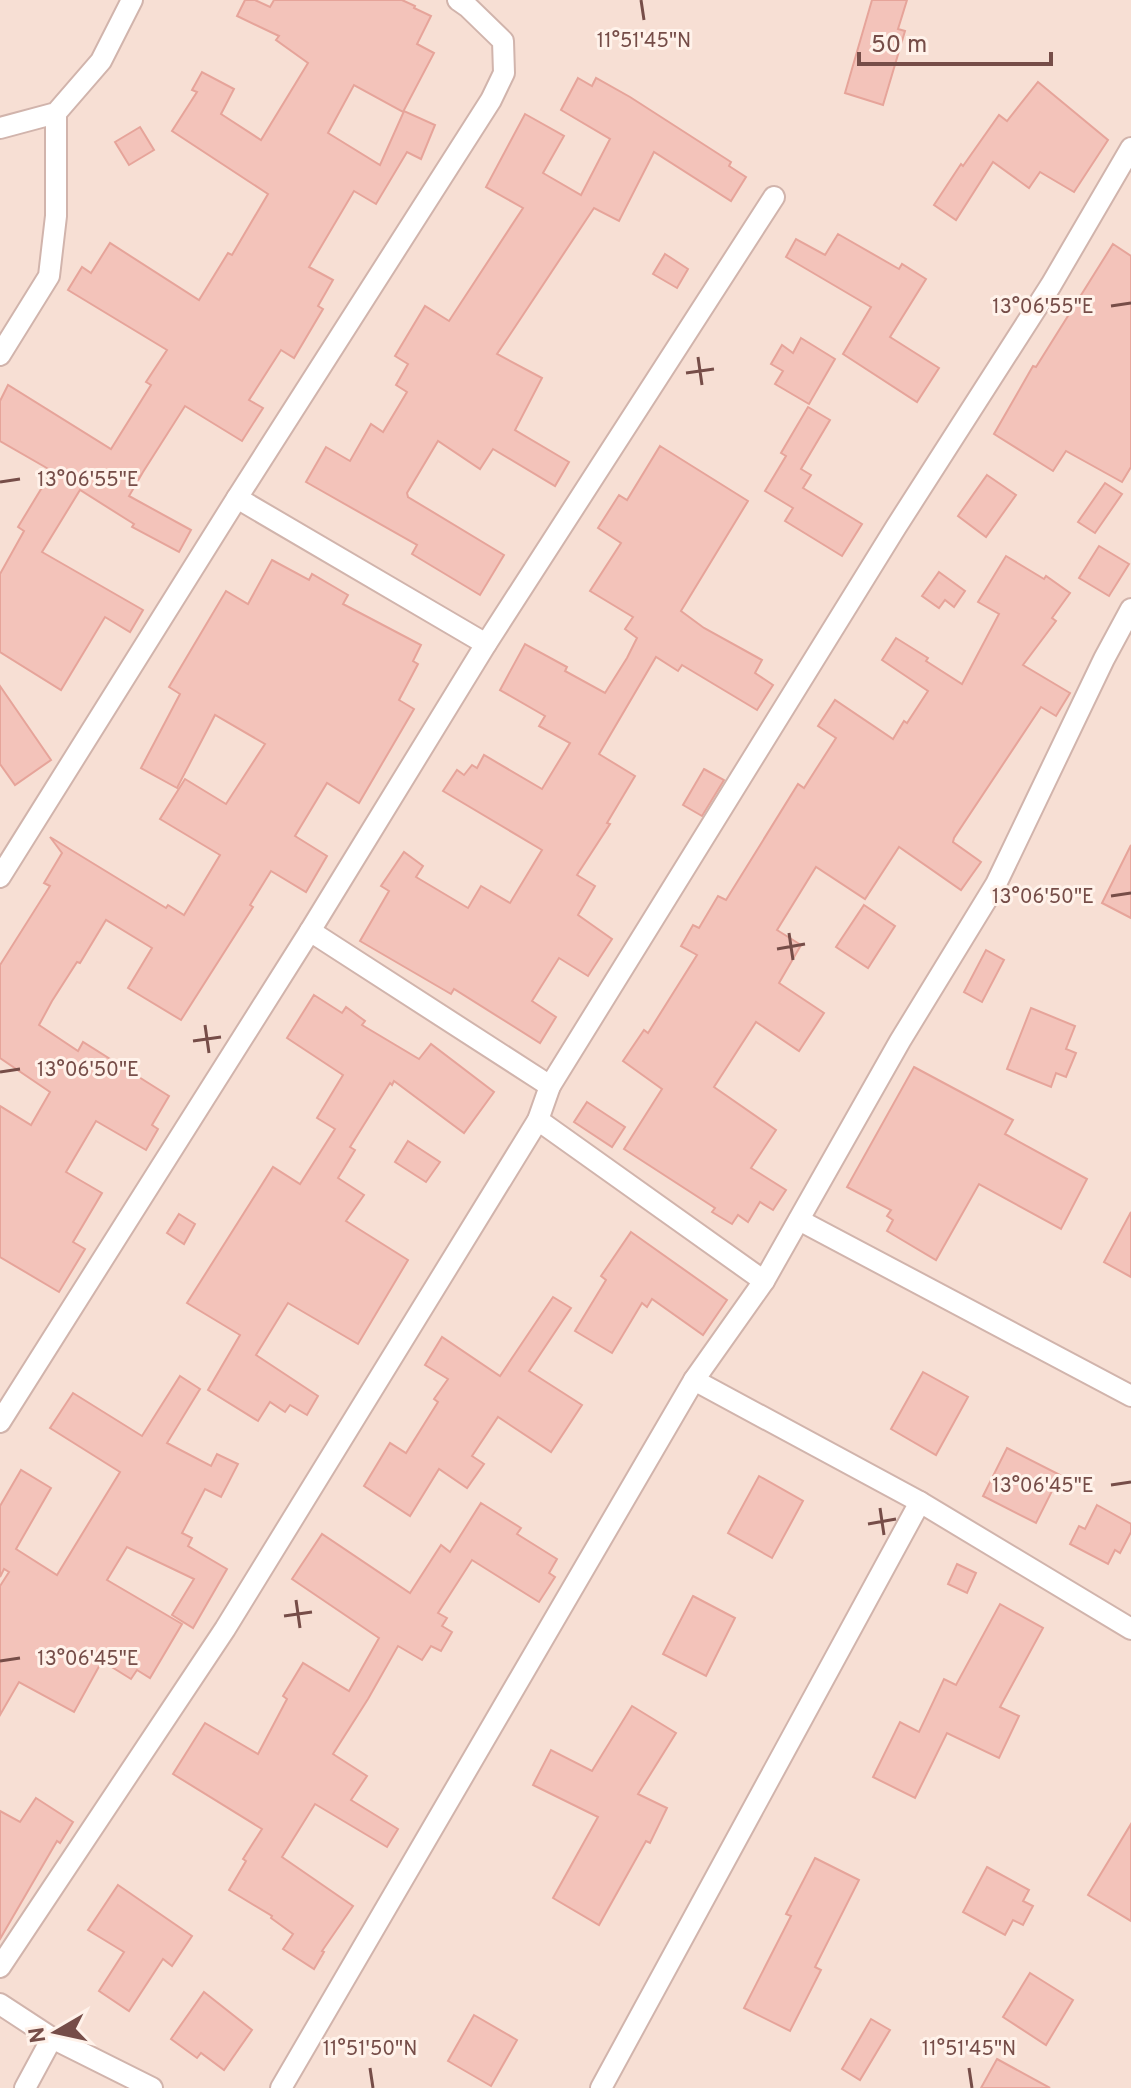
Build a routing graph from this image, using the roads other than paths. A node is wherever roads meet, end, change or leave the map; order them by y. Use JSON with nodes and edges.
{"nodes":[{"id":1,"x":132,"y":0,"type":"edge"},
{"id":2,"x":458,"y":0,"type":"edge"},
{"id":3,"x":56,"y":113,"type":"junction"},
{"id":4,"x":0,"y":128,"type":"edge"},
{"id":5,"x":1131,"y":148,"type":"edge"},
{"id":6,"x":774,"y":197,"type":"dead end"},
{"id":7,"x":0,"y":355,"type":"edge"},
{"id":8,"x":237,"y":498,"type":"junction"},
{"id":9,"x":1131,"y":609,"type":"edge"},
{"id":10,"x":486,"y":644,"type":"junction"},
{"id":11,"x":0,"y":877,"type":"edge"},
{"id":12,"x":310,"y":931,"type":"junction"},
{"id":13,"x":550,"y":1086,"type":"junction"},
{"id":14,"x":538,"y":1120,"type":"junction"},
{"id":15,"x":799,"y":1220,"type":"junction"},
{"id":16,"x":764,"y":1281,"type":"junction"},
{"id":17,"x":694,"y":1380,"type":"junction"},
{"id":18,"x":1131,"y":1396,"type":"edge"},
{"id":19,"x":0,"y":1422,"type":"edge"},
{"id":20,"x":920,"y":1502,"type":"junction"},
{"id":21,"x":1131,"y":1629,"type":"edge"},
{"id":22,"x":0,"y":1967,"type":"edge"},
{"id":23,"x":0,"y":2004,"type":"edge"},
{"id":24,"x":52,"y":2038,"type":"junction"},
{"id":25,"x":25,"y":2088,"type":"edge"},
{"id":26,"x":152,"y":2088,"type":"edge"},
{"id":27,"x":281,"y":2088,"type":"edge"},
{"id":28,"x":601,"y":2088,"type":"edge"}],
"edges":[{"from":1,"to":3,"type":"street"},
{"from":2,"to":8,"type":"street"},
{"from":3,"to":4,"type":"street"},
{"from":3,"to":7,"type":"street"},
{"from":5,"to":13,"type":"street"},
{"from":6,"to":10,"type":"street"},
{"from":8,"to":10,"type":"street"},
{"from":8,"to":11,"type":"street"},
{"from":9,"to":15,"type":"street"},
{"from":10,"to":12,"type":"street"},
{"from":12,"to":13,"type":"street"},
{"from":12,"to":19,"type":"street"},
{"from":13,"to":14,"type":"street"},
{"from":14,"to":16,"type":"street"},
{"from":14,"to":22,"type":"street"},
{"from":15,"to":16,"type":"street"},
{"from":15,"to":18,"type":"street"},
{"from":16,"to":17,"type":"street"},
{"from":17,"to":20,"type":"street"},
{"from":17,"to":27,"type":"street"},
{"from":20,"to":21,"type":"street"},
{"from":20,"to":28,"type":"street"},
{"from":23,"to":24,"type":"street"},
{"from":24,"to":25,"type":"street"},
{"from":24,"to":26,"type":"street"}]}
